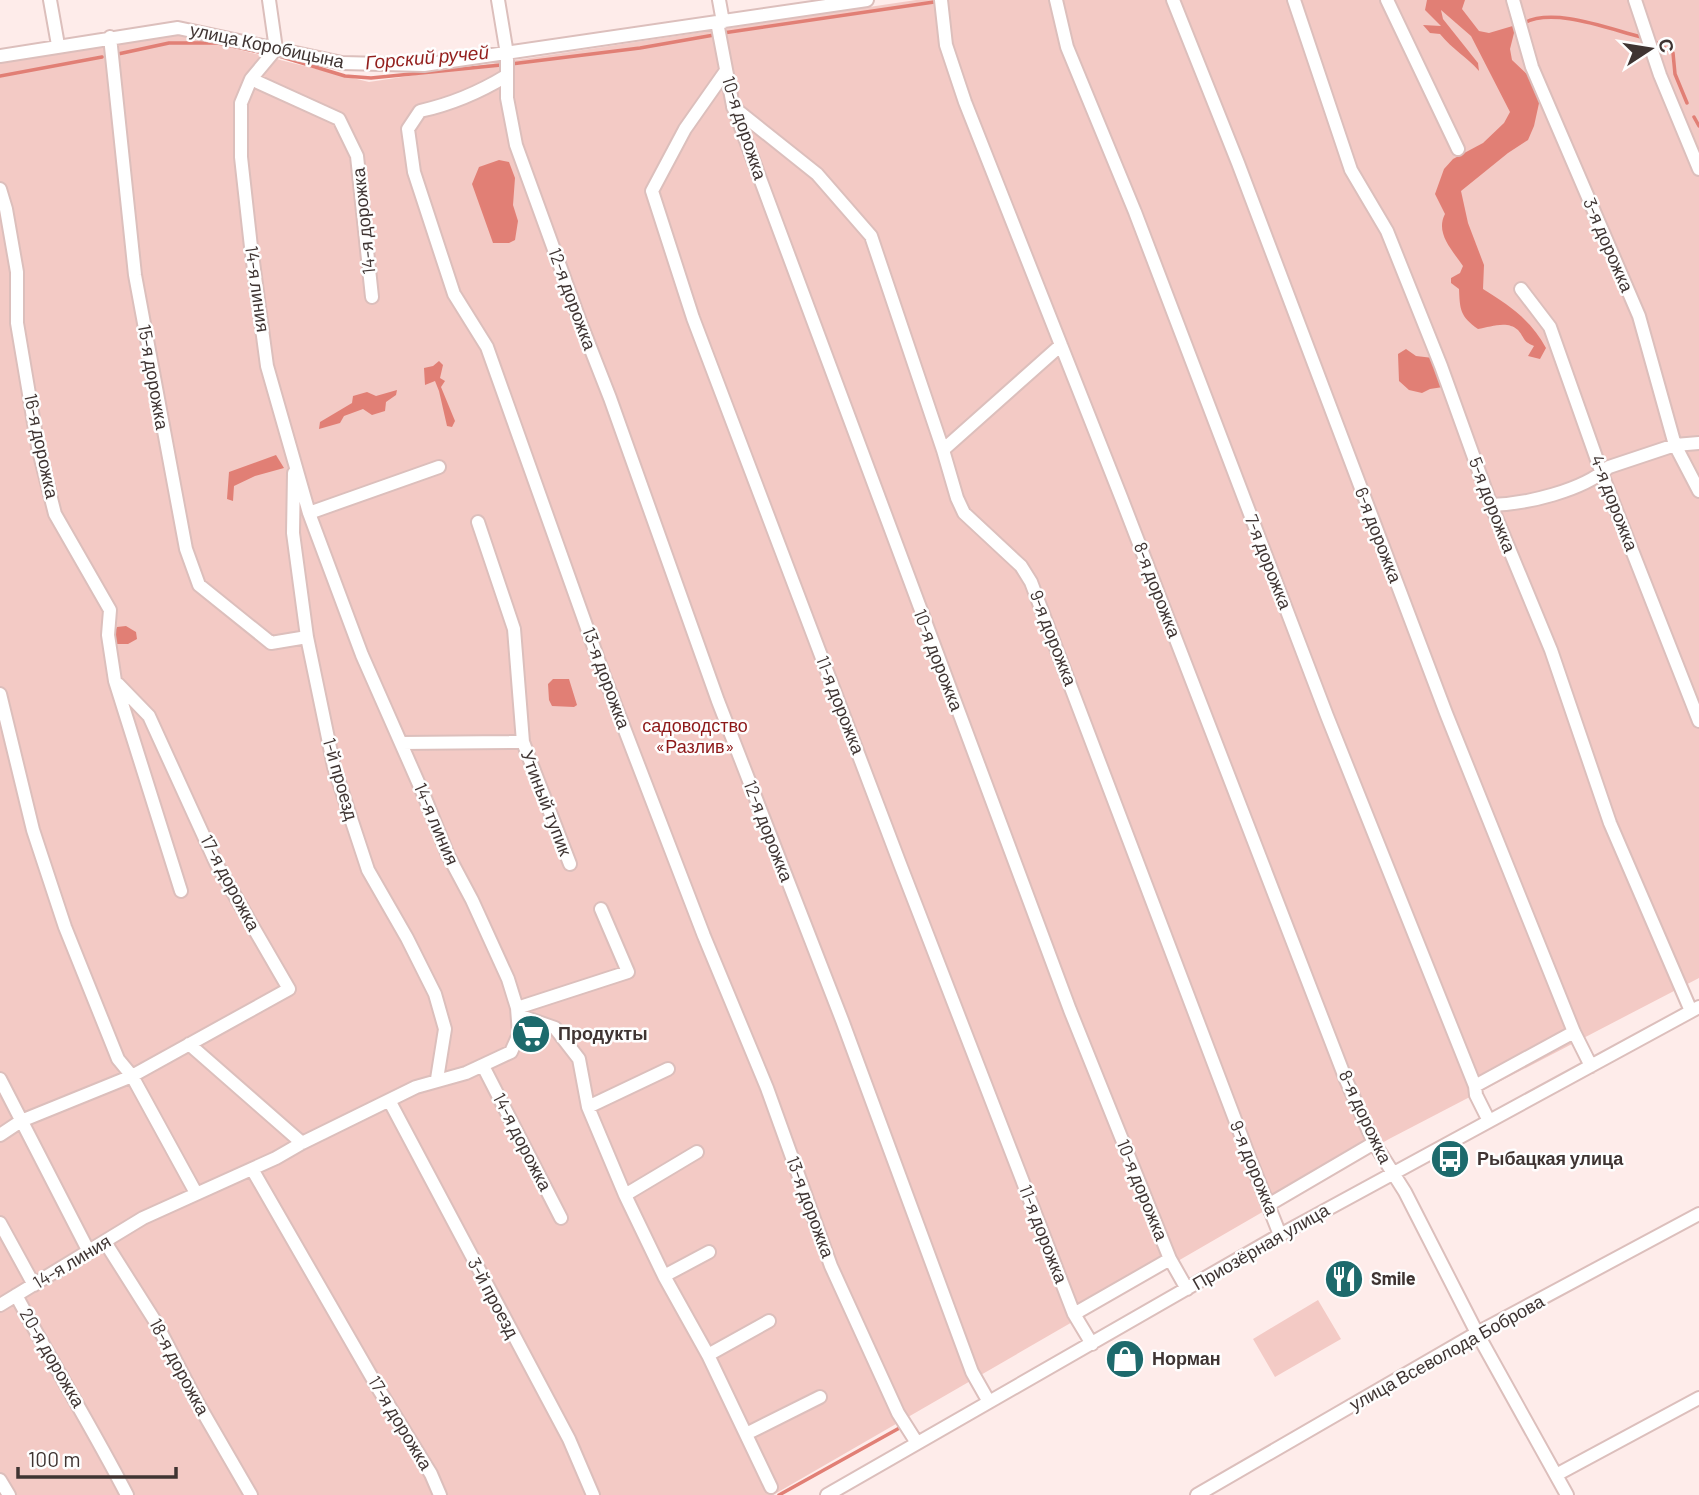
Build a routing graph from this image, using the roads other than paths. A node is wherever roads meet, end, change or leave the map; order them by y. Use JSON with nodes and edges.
{"nodes":[{"id":1,"x":50,"y":0,"type":"edge"},
{"id":2,"x":269,"y":0,"type":"edge"},
{"id":3,"x":498,"y":0,"type":"edge"},
{"id":4,"x":719,"y":0,"type":"edge"},
{"id":5,"x":867,"y":0,"type":"edge"},
{"id":6,"x":941,"y":0,"type":"edge"},
{"id":7,"x":1056,"y":0,"type":"edge"},
{"id":8,"x":1173,"y":0,"type":"edge"},
{"id":9,"x":1294,"y":0,"type":"edge"},
{"id":10,"x":1387,"y":0,"type":"edge"},
{"id":11,"x":1513,"y":0,"type":"edge"},
{"id":12,"x":1636,"y":0,"type":"edge"},
{"id":13,"x":720,"y":22,"type":"junction"},
{"id":14,"x":110,"y":37,"type":"junction"},
{"id":15,"x":58,"y":45,"type":"junction"},
{"id":16,"x":276,"y":49,"type":"junction"},
{"id":17,"x":507,"y":54,"type":"junction"},
{"id":18,"x":0,"y":56,"type":"edge"},
{"id":19,"x":725,"y":72,"type":"junction"},
{"id":20,"x":506,"y":76,"type":"junction"},
{"id":21,"x":251,"y":79,"type":"junction"},
{"id":22,"x":733,"y":106,"type":"junction"},
{"id":23,"x":1458,"y":149,"type":"dead end"},
{"id":24,"x":1699,"y":169,"type":"edge"},
{"id":25,"x":0,"y":189,"type":"edge"},
{"id":26,"x":1521,"y":289,"type":"dead end"},
{"id":27,"x":372,"y":297,"type":"dead end"},
{"id":28,"x":1062,"y":345,"type":"junction"},
{"id":29,"x":1699,"y":443,"type":"edge"},
{"id":30,"x":1675,"y":445,"type":"junction"},
{"id":31,"x":943,"y":450,"type":"junction"},
{"id":32,"x":294,"y":459,"type":"junction"},
{"id":33,"x":439,"y":467,"type":"dead end"},
{"id":34,"x":1602,"y":474,"type":"junction"},
{"id":35,"x":1699,"y":491,"type":"edge"},
{"id":36,"x":1491,"y":505,"type":"junction"},
{"id":37,"x":309,"y":513,"type":"junction"},
{"id":38,"x":478,"y":523,"type":"dead end"},
{"id":39,"x":307,"y":637,"type":"junction"},
{"id":40,"x":115,"y":681,"type":"junction"},
{"id":41,"x":0,"y":694,"type":"edge"},
{"id":42,"x":1699,"y":721,"type":"edge"},
{"id":43,"x":523,"y":742,"type":"junction"},
{"id":44,"x":401,"y":743,"type":"junction"},
{"id":45,"x":570,"y":864,"type":"dead end"},
{"id":46,"x":181,"y":891,"type":"dead end"},
{"id":47,"x":601,"y":909,"type":"dead end"},
{"id":48,"x":1695,"y":1009,"type":"edge"},
{"id":49,"x":518,"y":1011,"type":"junction"},
{"id":50,"x":1574,"y":1032,"type":"junction"},
{"id":51,"x":189,"y":1044,"type":"junction"},
{"id":52,"x":483,"y":1066,"type":"junction"},
{"id":53,"x":1591,"y":1066,"type":"junction"},
{"id":54,"x":668,"y":1069,"type":"dead end"},
{"id":55,"x":132,"y":1076,"type":"junction"},
{"id":56,"x":0,"y":1079,"type":"edge"},
{"id":57,"x":437,"y":1080,"type":"junction"},
{"id":58,"x":1475,"y":1086,"type":"junction"},
{"id":59,"x":390,"y":1102,"type":"junction"},
{"id":60,"x":588,"y":1107,"type":"junction"},
{"id":61,"x":22,"y":1121,"type":"junction"},
{"id":62,"x":1489,"y":1121,"type":"junction"},
{"id":63,"x":0,"y":1135,"type":"edge"},
{"id":64,"x":302,"y":1143,"type":"junction"},
{"id":65,"x":1374,"y":1143,"type":"junction"},
{"id":66,"x":697,"y":1152,"type":"dead end"},
{"id":67,"x":252,"y":1170,"type":"junction"},
{"id":68,"x":1392,"y":1173,"type":"junction"},
{"id":69,"x":196,"y":1193,"type":"junction"},
{"id":70,"x":625,"y":1195,"type":"junction"},
{"id":71,"x":1268,"y":1205,"type":"junction"},
{"id":72,"x":1699,"y":1214,"type":"edge"},
{"id":73,"x":561,"y":1218,"type":"dead end"},
{"id":74,"x":0,"y":1223,"type":"edge"},
{"id":75,"x":1280,"y":1235,"type":"junction"},
{"id":76,"x":105,"y":1242,"type":"junction"},
{"id":77,"x":89,"y":1252,"type":"junction"},
{"id":78,"x":709,"y":1252,"type":"dead end"},
{"id":79,"x":1170,"y":1259,"type":"junction"},
{"id":80,"x":664,"y":1276,"type":"junction"},
{"id":81,"x":34,"y":1285,"type":"junction"},
{"id":82,"x":1187,"y":1289,"type":"junction"},
{"id":83,"x":16,"y":1295,"type":"junction"},
{"id":84,"x":0,"y":1305,"type":"edge"},
{"id":85,"x":1074,"y":1314,"type":"junction"},
{"id":86,"x":769,"y":1321,"type":"dead end"},
{"id":87,"x":1477,"y":1333,"type":"junction"},
{"id":88,"x":1092,"y":1343,"type":"junction"},
{"id":89,"x":708,"y":1355,"type":"junction"},
{"id":90,"x":820,"y":1397,"type":"dead end"},
{"id":91,"x":1699,"y":1398,"type":"edge"},
{"id":92,"x":989,"y":1402,"type":"junction"},
{"id":93,"x":746,"y":1434,"type":"junction"},
{"id":94,"x":917,"y":1443,"type":"junction"},
{"id":95,"x":1556,"y":1475,"type":"junction"},
{"id":96,"x":0,"y":1480,"type":"edge"},
{"id":97,"x":771,"y":1487,"type":"dead end"},
{"id":98,"x":9,"y":1495,"type":"edge"},
{"id":99,"x":127,"y":1495,"type":"edge"},
{"id":100,"x":251,"y":1495,"type":"edge"},
{"id":101,"x":440,"y":1495,"type":"edge"},
{"id":102,"x":593,"y":1495,"type":"edge"},
{"id":103,"x":827,"y":1495,"type":"edge"},
{"id":104,"x":1197,"y":1495,"type":"edge"},
{"id":105,"x":1567,"y":1495,"type":"edge"}],
"edges":[{"from":1,"to":15,"type":"street"},
{"from":2,"to":16,"type":"street"},
{"from":3,"to":17,"type":"street","name":"12-я дорожка"},
{"from":4,"to":13,"type":"street","name":"10-я дорожка"},
{"from":5,"to":13,"type":"street","name":"улица Коробицына"},
{"from":6,"to":28,"type":"street","name":"8-я дорожка"},
{"from":7,"to":58,"type":"street","name":"7-я дорожка"},
{"from":8,"to":50,"type":"street","name":"6-я дорожка"},
{"from":9,"to":36,"type":"street","name":"5-я дорожка"},
{"from":10,"to":23,"type":"street"},
{"from":11,"to":30,"type":"street","name":"3-я дорожка"},
{"from":12,"to":24,"type":"street"},
{"from":13,"to":17,"type":"street","name":"улица Коробицына"},
{"from":13,"to":19,"type":"street","name":"10-я дорожка"},
{"from":14,"to":15,"type":"street","name":"улица Коробицына"},
{"from":14,"to":16,"type":"street","name":"улица Коробицына"},
{"from":14,"to":39,"type":"street","name":"15-я дорожка"},
{"from":15,"to":18,"type":"street","name":"улица Коробицына"},
{"from":16,"to":17,"type":"street","name":"улица Коробицына"},
{"from":16,"to":21,"type":"street","name":"14-я линия"},
{"from":17,"to":20,"type":"street","name":"12-я дорожка"},
{"from":19,"to":22,"type":"street","name":"10-я дорожка"},
{"from":19,"to":85,"type":"street","name":"11-я дорожка"},
{"from":20,"to":92,"type":"street","name":"12-я дорожка"},
{"from":20,"to":94,"type":"street","name":"13-я дорожка"},
{"from":21,"to":27,"type":"street","name":"14-я дорожка"},
{"from":21,"to":32,"type":"street","name":"14-я линия"},
{"from":22,"to":31,"type":"street","name":"9-я дорожка"},
{"from":22,"to":79,"type":"street","name":"10-я дорожка"},
{"from":25,"to":40,"type":"street","name":"16-я дорожка"},
{"from":26,"to":34,"type":"street","name":"4-я дорожка"},
{"from":28,"to":31,"type":"street"},
{"from":28,"to":65,"type":"street","name":"8-я дорожка"},
{"from":29,"to":30,"type":"street"},
{"from":30,"to":34,"type":"street"},
{"from":30,"to":35,"type":"street","name":"3-я дорожка"},
{"from":31,"to":71,"type":"street","name":"9-я дорожка"},
{"from":32,"to":37,"type":"street","name":"14-я линия"},
{"from":32,"to":39,"type":"street","name":"1-й проезд"},
{"from":33,"to":37,"type":"street"},
{"from":34,"to":36,"type":"street"},
{"from":34,"to":42,"type":"street","name":"4-я дорожка"},
{"from":36,"to":48,"type":"street","name":"5-я дорожка"},
{"from":37,"to":44,"type":"street","name":"14-я линия"},
{"from":38,"to":43,"type":"street","name":"Утиный тупик"},
{"from":39,"to":57,"type":"street","name":"1-й проезд"},
{"from":40,"to":46,"type":"street","name":"16-я дорожка"},
{"from":40,"to":51,"type":"street","name":"17-я дорожка"},
{"from":41,"to":55,"type":"street"},
{"from":43,"to":44,"type":"street","name":"Утиный тупик"},
{"from":43,"to":45,"type":"street","name":"Утиный тупик"},
{"from":44,"to":49,"type":"street","name":"14-я линия"},
{"from":47,"to":49,"type":"street"},
{"from":48,"to":53,"type":"street","name":"Приозёрная улица"},
{"from":49,"to":52,"type":"street","name":"14-я линия"},
{"from":49,"to":60,"type":"street"},
{"from":50,"to":53,"type":"street","name":"6-я дорожка"},
{"from":50,"to":58,"type":"street"},
{"from":51,"to":55,"type":"street","name":"17-я дорожка"},
{"from":51,"to":64,"type":"street"},
{"from":52,"to":57,"type":"street","name":"14-я линия"},
{"from":52,"to":73,"type":"street","name":"14-я дорожка"},
{"from":53,"to":62,"type":"street","name":"Приозёрная улица"},
{"from":54,"to":60,"type":"street"},
{"from":55,"to":61,"type":"street","name":"17-я дорожка"},
{"from":55,"to":69,"type":"street"},
{"from":56,"to":61,"type":"street"},
{"from":57,"to":59,"type":"street","name":"14-я линия"},
{"from":58,"to":62,"type":"street","name":"7-я дорожка"},
{"from":59,"to":64,"type":"street","name":"14-я линия"},
{"from":59,"to":102,"type":"street","name":"3-й проезд"},
{"from":60,"to":70,"type":"street"},
{"from":61,"to":63,"type":"street","name":"17-я дорожка"},
{"from":61,"to":77,"type":"street"},
{"from":62,"to":68,"type":"street","name":"Приозёрная улица"},
{"from":64,"to":67,"type":"street","name":"14-я линия"},
{"from":65,"to":68,"type":"street","name":"8-я дорожка"},
{"from":65,"to":71,"type":"street"},
{"from":66,"to":70,"type":"street"},
{"from":67,"to":69,"type":"street","name":"14-я линия"},
{"from":67,"to":101,"type":"street","name":"17-я дорожка"},
{"from":68,"to":75,"type":"street","name":"Приозёрная улица"},
{"from":68,"to":87,"type":"street"},
{"from":69,"to":76,"type":"street","name":"14-я линия"},
{"from":70,"to":80,"type":"street"},
{"from":71,"to":75,"type":"street","name":"9-я дорожка"},
{"from":72,"to":87,"type":"street","name":"улица Всеволода Боброва"},
{"from":74,"to":81,"type":"street","name":"20-я дорожка"},
{"from":75,"to":82,"type":"street","name":"Приозёрная улица"},
{"from":76,"to":77,"type":"street","name":"14-я линия"},
{"from":76,"to":100,"type":"street","name":"18-я дорожка"},
{"from":77,"to":81,"type":"street","name":"14-я линия"},
{"from":78,"to":80,"type":"street"},
{"from":79,"to":82,"type":"street","name":"10-я дорожка"},
{"from":79,"to":85,"type":"street"},
{"from":80,"to":89,"type":"street"},
{"from":81,"to":83,"type":"street","name":"14-я линия"},
{"from":82,"to":88,"type":"street","name":"Приозёрная улица"},
{"from":83,"to":84,"type":"street","name":"14-я линия"},
{"from":83,"to":99,"type":"street","name":"20-я дорожка"},
{"from":85,"to":88,"type":"street","name":"11-я дорожка"},
{"from":86,"to":89,"type":"street"},
{"from":87,"to":95,"type":"street"},
{"from":87,"to":104,"type":"street","name":"улица Всеволода Боброва"},
{"from":88,"to":92,"type":"street","name":"Приозёрная улица"},
{"from":89,"to":93,"type":"street"},
{"from":90,"to":93,"type":"street"},
{"from":91,"to":95,"type":"street"},
{"from":92,"to":94,"type":"street","name":"Приозёрная улица"},
{"from":93,"to":97,"type":"street"},
{"from":94,"to":103,"type":"street","name":"Приозёрная улица"},
{"from":95,"to":105,"type":"street"},
{"from":96,"to":98,"type":"street"}]}
